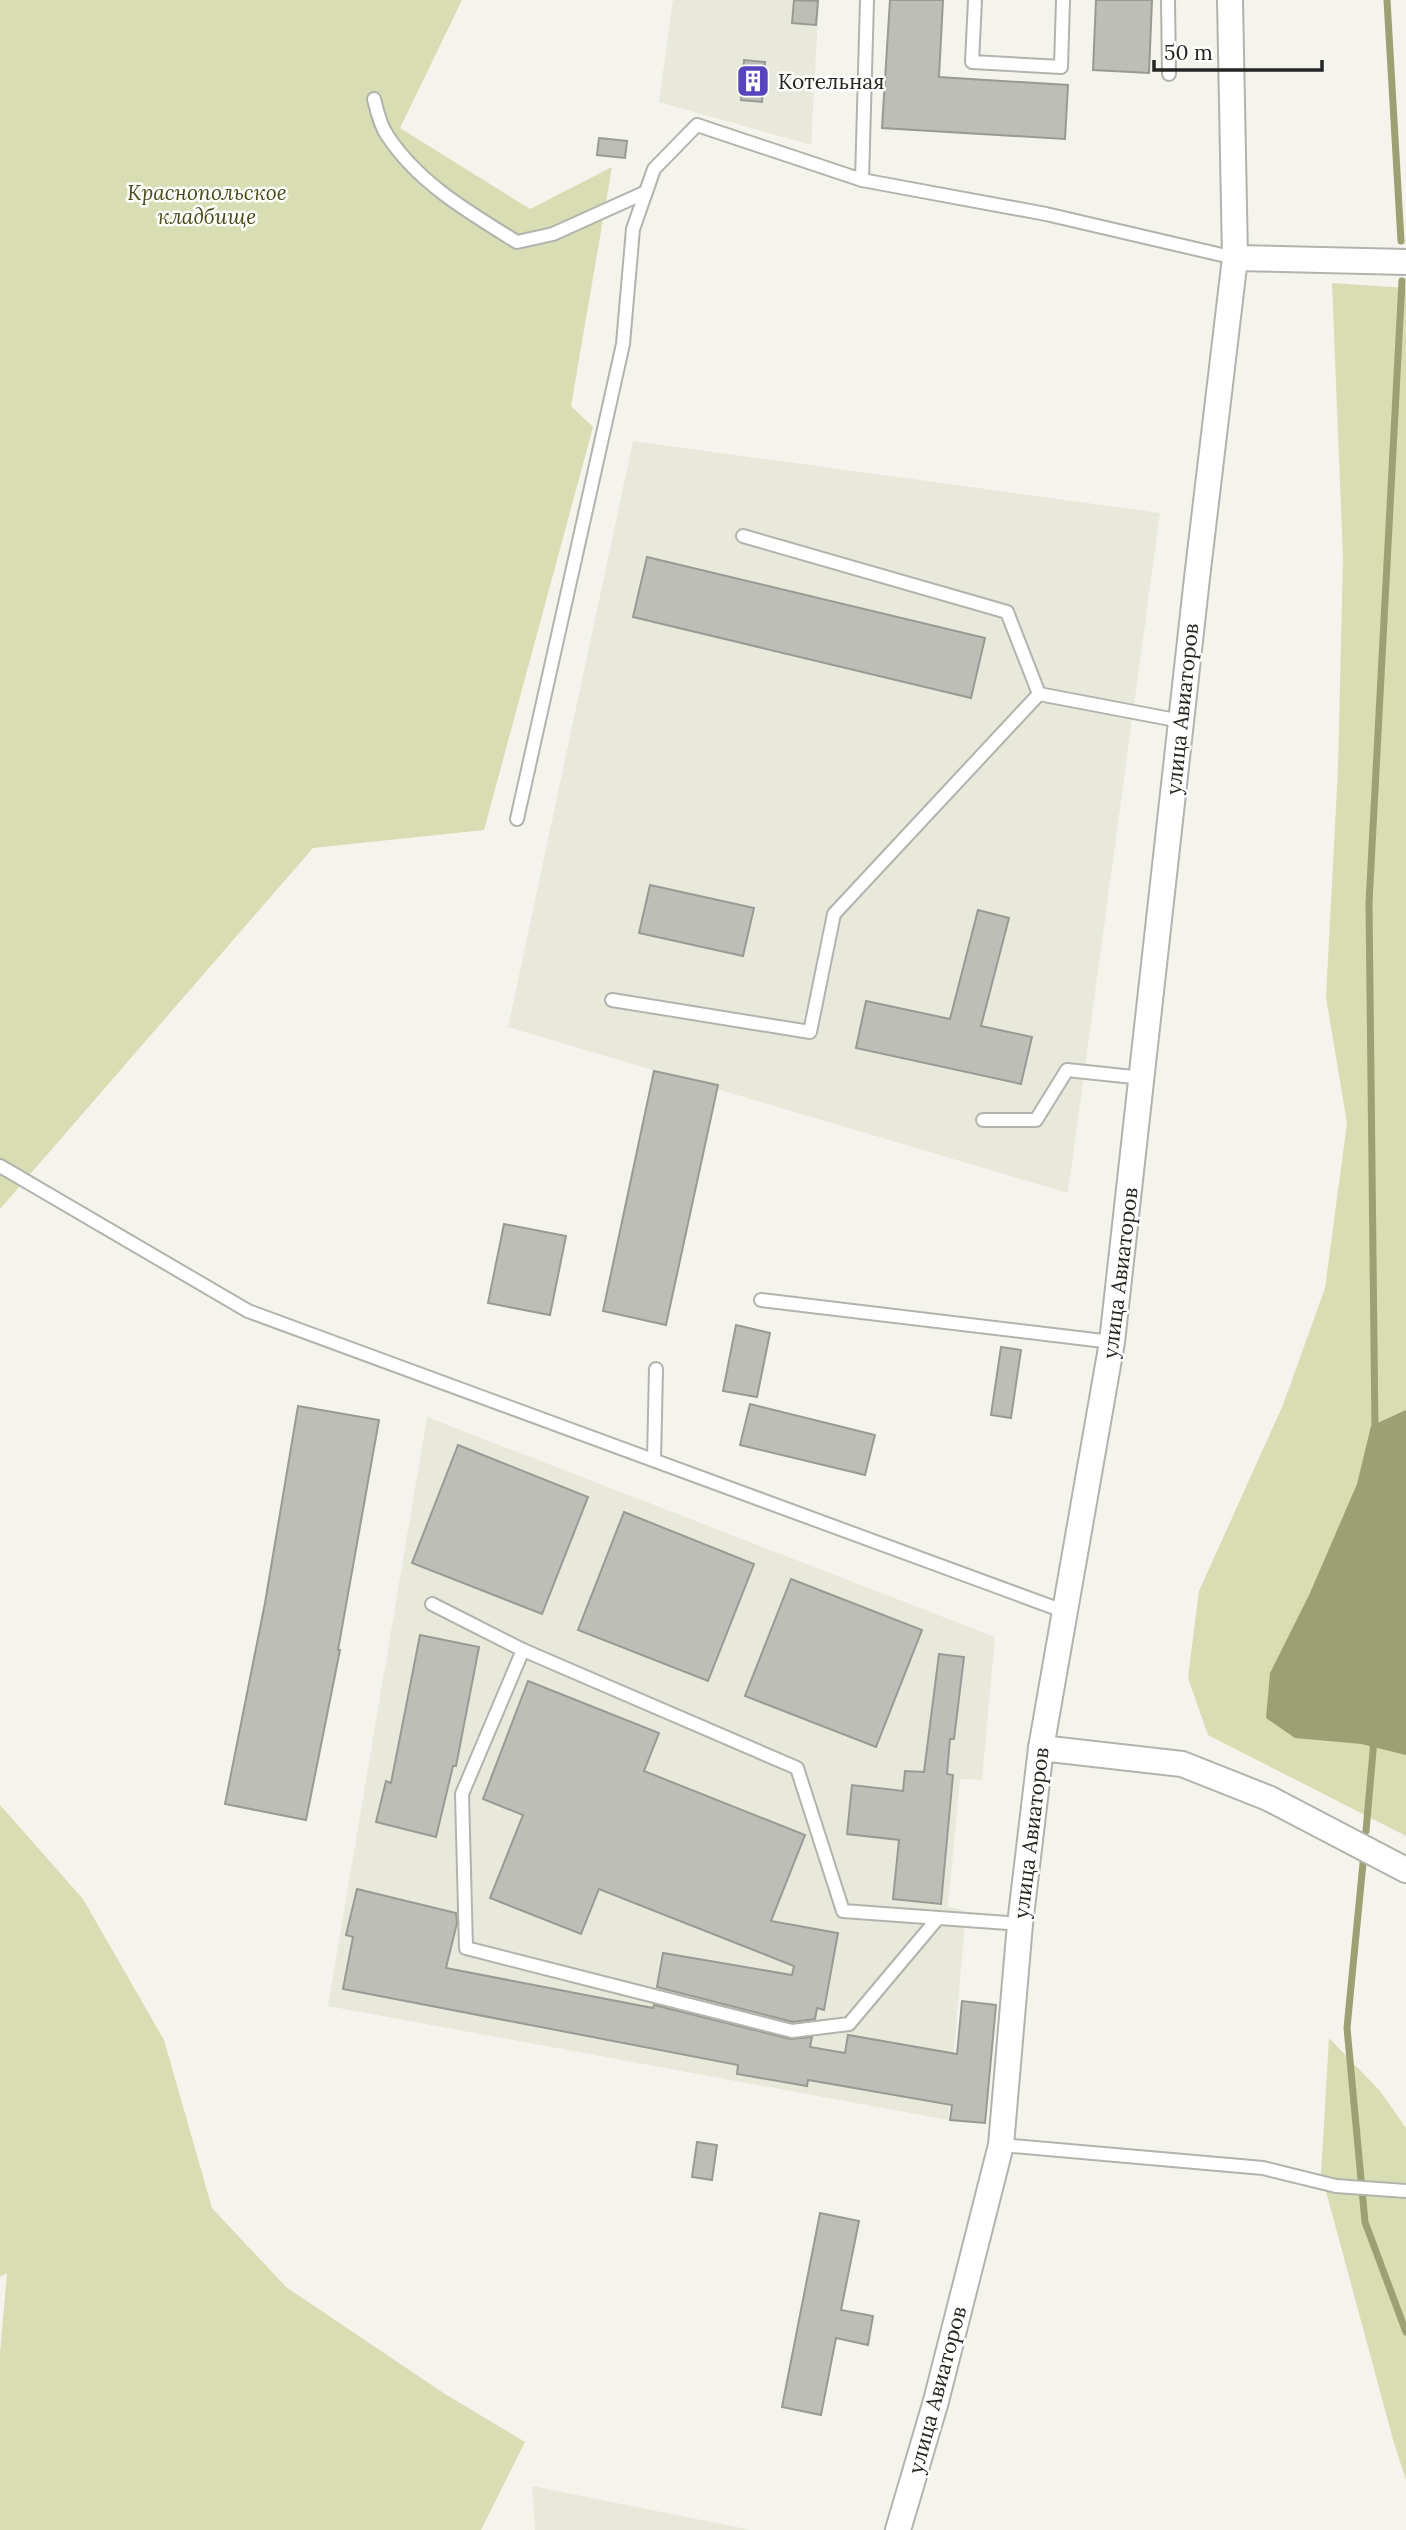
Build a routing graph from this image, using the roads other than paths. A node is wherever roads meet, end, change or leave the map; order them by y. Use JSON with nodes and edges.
{"nodes":[{"id":1,"x":867,"y":0,"type":"edge"},
{"id":2,"x":975,"y":0,"type":"edge"},
{"id":3,"x":1063,"y":0,"type":"edge"},
{"id":4,"x":1168,"y":0,"type":"edge"},
{"id":5,"x":1230,"y":0,"type":"edge"},
{"id":6,"x":1169,"y":74,"type":"dead end"},
{"id":7,"x":373,"y":99,"type":"dead end"},
{"id":8,"x":862,"y":180,"type":"junction"},
{"id":9,"x":646,"y":192,"type":"junction"},
{"id":10,"x":1235,"y":258,"type":"junction"},
{"id":11,"x":1406,"y":262,"type":"edge"},
{"id":12,"x":743,"y":536,"type":"dead end"},
{"id":13,"x":1039,"y":694,"type":"junction"},
{"id":14,"x":1181,"y":721,"type":"junction"},
{"id":15,"x":517,"y":819,"type":"dead end"},
{"id":16,"x":612,"y":1000,"type":"dead end"},
{"id":17,"x":1143,"y":1078,"type":"junction"},
{"id":18,"x":983,"y":1120,"type":"dead end"},
{"id":19,"x":0,"y":1166,"type":"edge"},
{"id":20,"x":761,"y":1300,"type":"dead end"},
{"id":21,"x":1112,"y":1342,"type":"junction"},
{"id":22,"x":656,"y":1369,"type":"dead end"},
{"id":23,"x":654,"y":1460,"type":"junction"},
{"id":24,"x":432,"y":1605,"type":"dead end"},
{"id":25,"x":1066,"y":1612,"type":"junction"},
{"id":26,"x":523,"y":1650,"type":"junction"},
{"id":27,"x":1041,"y":1748,"type":"junction"},
{"id":28,"x":1406,"y":1870,"type":"edge"},
{"id":29,"x":938,"y":1918,"type":"junction"},
{"id":30,"x":1020,"y":1924,"type":"junction"},
{"id":31,"x":1001,"y":2145,"type":"junction"},
{"id":32,"x":1406,"y":2190,"type":"edge"},
{"id":33,"x":898,"y":2530,"type":"edge"}],
"edges":[{"from":1,"to":8,"type":"lane"},
{"from":2,"to":3,"type":"lane"},
{"from":4,"to":6,"type":"lane"},
{"from":5,"to":10,"type":"street","name":"улица Авиаторов"},
{"from":7,"to":9,"type":"lane"},
{"from":8,"to":9,"type":"lane"},
{"from":8,"to":10,"type":"lane"},
{"from":9,"to":15,"type":"lane"},
{"from":10,"to":11,"type":"street"},
{"from":10,"to":14,"type":"street","name":"улица Авиаторов"},
{"from":12,"to":13,"type":"lane"},
{"from":13,"to":14,"type":"lane"},
{"from":13,"to":16,"type":"lane"},
{"from":14,"to":17,"type":"street","name":"улица Авиаторов"},
{"from":17,"to":18,"type":"lane"},
{"from":17,"to":21,"type":"street","name":"улица Авиаторов"},
{"from":19,"to":23,"type":"lane"},
{"from":20,"to":21,"type":"lane"},
{"from":21,"to":25,"type":"street","name":"улица Авиаторов"},
{"from":22,"to":23,"type":"lane"},
{"from":23,"to":25,"type":"lane"},
{"from":24,"to":26,"type":"lane"},
{"from":25,"to":27,"type":"street","name":"улица Авиаторов"},
{"from":26,"to":29,"type":"lane"},
{"from":26,"to":29,"type":"lane"},
{"from":27,"to":28,"type":"street"},
{"from":27,"to":30,"type":"street","name":"улица Авиаторов"},
{"from":29,"to":30,"type":"lane"},
{"from":30,"to":31,"type":"street","name":"улица Авиаторов"},
{"from":31,"to":32,"type":"lane"},
{"from":31,"to":33,"type":"street","name":"улица Авиаторов"}]}
